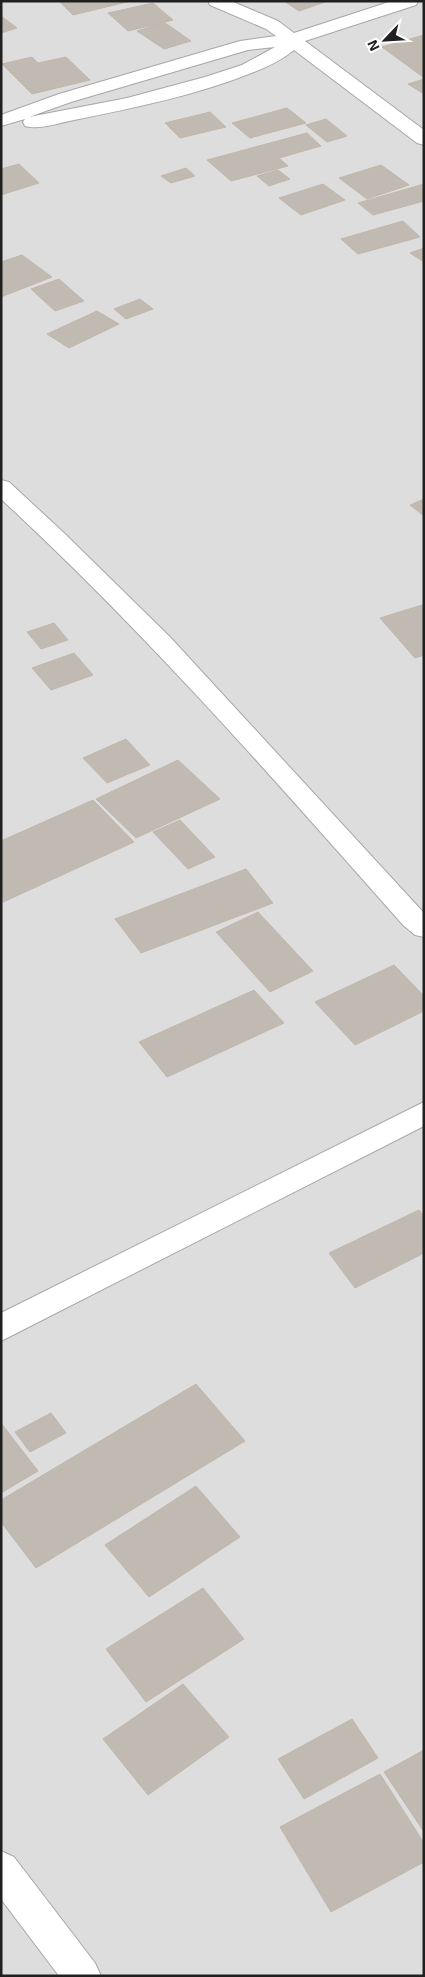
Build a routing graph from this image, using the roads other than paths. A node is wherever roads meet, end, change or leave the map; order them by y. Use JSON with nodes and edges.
{"nodes":[{"id":1,"x":216,"y":1,"type":"edge"},
{"id":2,"x":410,"y":1,"type":"edge"},
{"id":3,"x":292,"y":40,"type":"junction"},
{"id":4,"x":5,"y":117,"type":"edge"},
{"id":5,"x":424,"y":139,"type":"edge"},
{"id":6,"x":1,"y":487,"type":"edge"},
{"id":7,"x":424,"y":928,"type":"edge"},
{"id":8,"x":424,"y":1113,"type":"edge"},
{"id":9,"x":1,"y":1328,"type":"edge"},
{"id":10,"x":1,"y":1869,"type":"edge"},
{"id":11,"x":82,"y":1976,"type":"edge"}],
"edges":[{"from":1,"to":3,"type":"street"},
{"from":2,"to":3,"type":"street"},
{"from":3,"to":4,"type":"street"},
{"from":3,"to":5,"type":"street"},
{"from":6,"to":7,"type":"street"},
{"from":8,"to":9,"type":"street"},
{"from":10,"to":11,"type":"street"}]}
